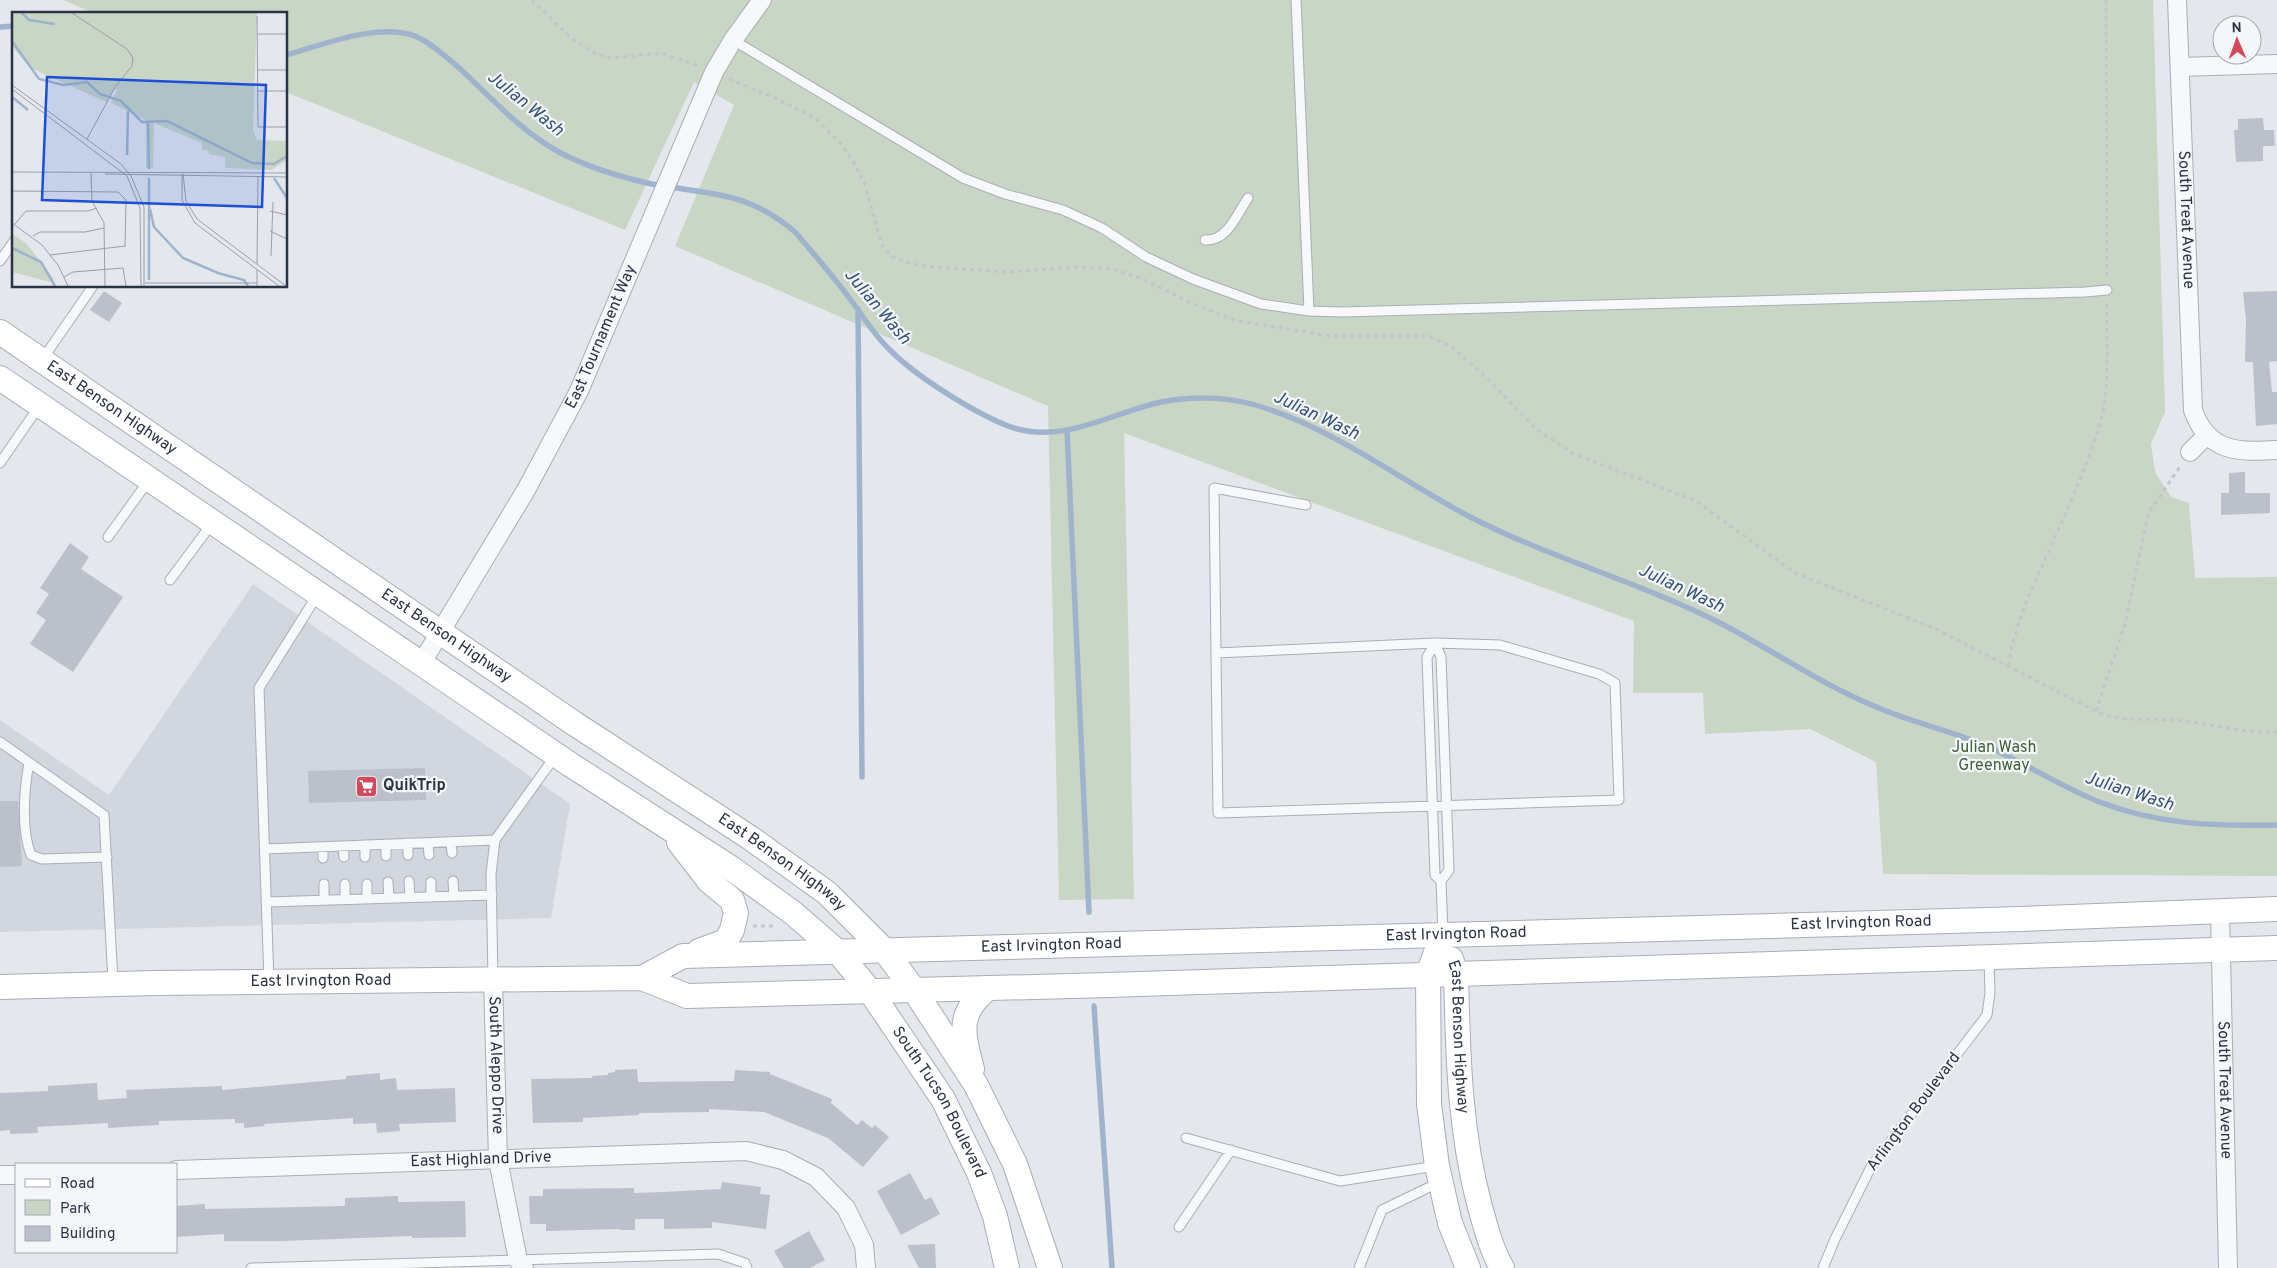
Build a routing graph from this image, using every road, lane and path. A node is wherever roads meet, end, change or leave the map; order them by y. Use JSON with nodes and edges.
{"nodes":[{"id":1,"x":532,"y":0,"type":"edge"},
{"id":2,"x":762,"y":0,"type":"edge"},
{"id":3,"x":1296,"y":0,"type":"edge"},
{"id":4,"x":2106,"y":0,"type":"edge"},
{"id":5,"x":2177,"y":0,"type":"edge"},
{"id":6,"x":733,"y":40,"type":"junction"},
{"id":7,"x":2277,"y":64,"type":"edge"},
{"id":8,"x":2180,"y":67,"type":"junction"},
{"id":9,"x":714,"y":72,"type":"junction"},
{"id":10,"x":1248,"y":198,"type":"dead end"},
{"id":11,"x":1205,"y":240,"type":"dead end"},
{"id":12,"x":12,"y":244,"type":"edge"},
{"id":13,"x":0,"y":261,"type":"edge"},
{"id":14,"x":92,"y":288,"type":"edge"},
{"id":15,"x":2107,"y":290,"type":"junction"},
{"id":16,"x":1309,"y":311,"type":"junction"},
{"id":17,"x":0,"y":332,"type":"edge"},
{"id":18,"x":51,"y":367,"type":"junction"},
{"id":19,"x":0,"y":378,"type":"edge"},
{"id":20,"x":40,"y":405,"type":"junction"},
{"id":21,"x":2206,"y":436,"type":"junction"},
{"id":22,"x":2277,"y":450,"type":"edge"},
{"id":23,"x":2190,"y":452,"type":"joint"},
{"id":24,"x":0,"y":463,"type":"edge"},
{"id":25,"x":149,"y":479,"type":"junction"},
{"id":26,"x":1306,"y":505,"type":"dead end"},
{"id":27,"x":213,"y":522,"type":"junction"},
{"id":28,"x":108,"y":537,"type":"dead end"},
{"id":29,"x":170,"y":580,"type":"dead end"},
{"id":30,"x":318,"y":594,"type":"junction"},
{"id":31,"x":441,"y":633,"type":"junction"},
{"id":32,"x":1435,"y":643,"type":"junction"},
{"id":33,"x":1216,"y":653,"type":"junction"},
{"id":34,"x":421,"y":664,"type":"junction"},
{"id":35,"x":2009,"y":666,"type":"junction"},
{"id":36,"x":2096,"y":711,"type":"junction"},
{"id":37,"x":2277,"y":732,"type":"edge"},
{"id":38,"x":0,"y":742,"type":"edge"},
{"id":39,"x":556,"y":755,"type":"junction"},
{"id":40,"x":29,"y":763,"type":"junction"},
{"id":41,"x":1446,"y":804,"type":"junction"},
{"id":42,"x":1432,"y":805,"type":"junction"},
{"id":43,"x":669,"y":828,"type":"junction"},
{"id":44,"x":495,"y":840,"type":"junction"},
{"id":45,"x":451,"y":842,"type":"junction"},
{"id":46,"x":408,"y":843,"type":"junction"},
{"id":47,"x":428,"y":843,"type":"junction"},
{"id":48,"x":386,"y":844,"type":"junction"},
{"id":49,"x":365,"y":845,"type":"junction"},
{"id":50,"x":343,"y":846,"type":"junction"},
{"id":51,"x":323,"y":847,"type":"junction"},
{"id":52,"x":265,"y":849,"type":"junction"},
{"id":53,"x":452,"y":853,"type":"dead end"},
{"id":54,"x":408,"y":855,"type":"dead end"},
{"id":55,"x":429,"y":855,"type":"dead end"},
{"id":56,"x":386,"y":856,"type":"dead end"},
{"id":57,"x":107,"y":857,"type":"junction"},
{"id":58,"x":344,"y":857,"type":"dead end"},
{"id":59,"x":365,"y":857,"type":"dead end"},
{"id":60,"x":323,"y":858,"type":"dead end"},
{"id":61,"x":409,"y":881,"type":"dead end"},
{"id":62,"x":453,"y":881,"type":"dead end"},
{"id":63,"x":388,"y":882,"type":"dead end"},
{"id":64,"x":430,"y":882,"type":"dead end"},
{"id":65,"x":1441,"y":882,"type":"junction"},
{"id":66,"x":324,"y":884,"type":"dead end"},
{"id":67,"x":345,"y":884,"type":"dead end"},
{"id":68,"x":367,"y":884,"type":"dead end"},
{"id":69,"x":492,"y":895,"type":"junction"},
{"id":70,"x":431,"y":896,"type":"junction"},
{"id":71,"x":454,"y":896,"type":"junction"},
{"id":72,"x":410,"y":897,"type":"junction"},
{"id":73,"x":389,"y":898,"type":"junction"},
{"id":74,"x":367,"y":899,"type":"junction"},
{"id":75,"x":324,"y":900,"type":"junction"},
{"id":76,"x":345,"y":900,"type":"junction"},
{"id":77,"x":267,"y":902,"type":"junction"},
{"id":78,"x":2277,"y":909,"type":"edge"},
{"id":79,"x":2220,"y":911,"type":"junction"},
{"id":80,"x":754,"y":926,"type":"dead end"},
{"id":81,"x":775,"y":926,"type":"dead end"},
{"id":82,"x":1443,"y":934,"type":"junction"},
{"id":83,"x":2277,"y":948,"type":"edge"},
{"id":84,"x":2221,"y":949,"type":"junction"},
{"id":85,"x":885,"y":951,"type":"junction"},
{"id":86,"x":838,"y":952,"type":"junction"},
{"id":87,"x":683,"y":956,"type":"junction"},
{"id":88,"x":1989,"y":956,"type":"junction"},
{"id":89,"x":1456,"y":973,"type":"junction"},
{"id":90,"x":1428,"y":974,"type":"junction"},
{"id":91,"x":642,"y":978,"type":"junction"},
{"id":92,"x":493,"y":979,"type":"junction"},
{"id":93,"x":269,"y":982,"type":"junction"},
{"id":94,"x":113,"y":984,"type":"junction"},
{"id":95,"x":0,"y":987,"type":"edge"},
{"id":96,"x":988,"y":988,"type":"junction"},
{"id":97,"x":914,"y":990,"type":"junction"},
{"id":98,"x":870,"y":991,"type":"junction"},
{"id":99,"x":976,"y":1085,"type":"junction"},
{"id":100,"x":1186,"y":1138,"type":"dead end"},
{"id":101,"x":1230,"y":1150,"type":"junction"},
{"id":102,"x":498,"y":1160,"type":"junction"},
{"id":103,"x":178,"y":1170,"type":"edge"},
{"id":104,"x":1439,"y":1174,"type":"junction"},
{"id":105,"x":0,"y":1175,"type":"edge"},
{"id":106,"x":15,"y":1175,"type":"edge"},
{"id":107,"x":1180,"y":1227,"type":"dead end"},
{"id":108,"x":521,"y":1264,"type":"edge"},
{"id":109,"x":251,"y":1268,"type":"edge"},
{"id":110,"x":748,"y":1268,"type":"edge"},
{"id":111,"x":866,"y":1268,"type":"edge"},
{"id":112,"x":1007,"y":1268,"type":"edge"},
{"id":113,"x":1050,"y":1268,"type":"edge"},
{"id":114,"x":1359,"y":1268,"type":"edge"},
{"id":115,"x":1468,"y":1268,"type":"edge"},
{"id":116,"x":1502,"y":1268,"type":"edge"},
{"id":117,"x":1823,"y":1268,"type":"edge"},
{"id":118,"x":2228,"y":1268,"type":"edge"}],
"edges":[{"from":1,"to":9,"type":"path"},
{"from":2,"to":6,"type":"street","name":"East Tournament Way"},
{"from":3,"to":16,"type":"lane"},
{"from":4,"to":15,"type":"path"},
{"from":5,"to":8,"type":"street","name":"South Treat Avenue"},
{"from":6,"to":9,"type":"street","name":"East Tournament Way"},
{"from":6,"to":16,"type":"lane"},
{"from":7,"to":8,"type":"street"},
{"from":8,"to":21,"type":"street","name":"South Treat Avenue"},
{"from":9,"to":31,"type":"street","name":"East Tournament Way"},
{"from":9,"to":35,"type":"path"},
{"from":10,"to":11,"type":"lane"},
{"from":12,"to":13,"type":"lane"},
{"from":14,"to":18,"type":"lane"},
{"from":15,"to":16,"type":"lane"},
{"from":15,"to":35,"type":"path"},
{"from":17,"to":18,"type":"main road","name":"East Benson Highway"},
{"from":18,"to":20,"type":"main road"},
{"from":18,"to":31,"type":"main road","name":"East Benson Highway"},
{"from":19,"to":20,"type":"main road","name":"East Benson Highway"},
{"from":20,"to":24,"type":"lane"},
{"from":20,"to":25,"type":"main road","name":"East Benson Highway"},
{"from":21,"to":22,"type":"street"},
{"from":21,"to":23,"type":"street"},
{"from":23,"to":36,"type":"path"},
{"from":25,"to":27,"type":"main road","name":"East Benson Highway"},
{"from":25,"to":28,"type":"lane"},
{"from":26,"to":33,"type":"lane"},
{"from":27,"to":29,"type":"lane"},
{"from":27,"to":30,"type":"main road","name":"East Benson Highway"},
{"from":30,"to":34,"type":"main road","name":"East Benson Highway"},
{"from":30,"to":52,"type":"lane"},
{"from":31,"to":34,"type":"street","name":"East Tournament Way"},
{"from":31,"to":85,"type":"main road","name":"East Benson Highway"},
{"from":32,"to":33,"type":"lane"},
{"from":32,"to":41,"type":"lane"},
{"from":32,"to":41,"type":"lane"},
{"from":32,"to":42,"type":"lane"},
{"from":33,"to":42,"type":"lane"},
{"from":34,"to":39,"type":"main road","name":"East Benson Highway"},
{"from":35,"to":36,"type":"path"},
{"from":36,"to":37,"type":"path"},
{"from":38,"to":40,"type":"lane"},
{"from":39,"to":43,"type":"main road","name":"East Benson Highway"},
{"from":39,"to":44,"type":"lane"},
{"from":40,"to":57,"type":"lane"},
{"from":40,"to":57,"type":"lane"},
{"from":41,"to":42,"type":"lane"},
{"from":41,"to":65,"type":"lane"},
{"from":42,"to":65,"type":"lane"},
{"from":43,"to":86,"type":"main road","name":"East Benson Highway"},
{"from":43,"to":87,"type":"main road"},
{"from":44,"to":45,"type":"lane"},
{"from":44,"to":69,"type":"lane"},
{"from":45,"to":47,"type":"lane"},
{"from":45,"to":53,"type":"lane"},
{"from":46,"to":47,"type":"lane"},
{"from":46,"to":48,"type":"lane"},
{"from":46,"to":54,"type":"lane"},
{"from":47,"to":55,"type":"lane"},
{"from":48,"to":49,"type":"lane"},
{"from":48,"to":56,"type":"lane"},
{"from":49,"to":50,"type":"lane"},
{"from":49,"to":59,"type":"lane"},
{"from":50,"to":51,"type":"lane"},
{"from":50,"to":58,"type":"lane"},
{"from":51,"to":52,"type":"lane"},
{"from":51,"to":60,"type":"lane"},
{"from":52,"to":77,"type":"lane"},
{"from":57,"to":94,"type":"lane"},
{"from":61,"to":72,"type":"lane"},
{"from":62,"to":71,"type":"lane"},
{"from":63,"to":73,"type":"lane"},
{"from":64,"to":70,"type":"lane"},
{"from":65,"to":82,"type":"lane"},
{"from":66,"to":75,"type":"lane"},
{"from":67,"to":76,"type":"lane"},
{"from":68,"to":74,"type":"lane"},
{"from":69,"to":71,"type":"lane"},
{"from":69,"to":92,"type":"lane"},
{"from":70,"to":71,"type":"lane"},
{"from":70,"to":72,"type":"lane"},
{"from":72,"to":73,"type":"lane"},
{"from":73,"to":74,"type":"lane"},
{"from":74,"to":76,"type":"lane"},
{"from":75,"to":76,"type":"lane"},
{"from":75,"to":77,"type":"lane"},
{"from":77,"to":93,"type":"lane"},
{"from":78,"to":79,"type":"main road","name":"East Irvington Road"},
{"from":79,"to":82,"type":"main road","name":"East Irvington Road"},
{"from":79,"to":84,"type":"street","name":"South Treat Avenue"},
{"from":80,"to":81,"type":"path"},
{"from":82,"to":85,"type":"main road","name":"East Irvington Road"},
{"from":82,"to":89,"type":"main road","name":"East Benson Highway"},
{"from":82,"to":90,"type":"main road","name":"East Benson Highway"},
{"from":83,"to":84,"type":"main road","name":"East Irvington Road"},
{"from":84,"to":88,"type":"main road","name":"East Irvington Road"},
{"from":84,"to":118,"type":"street","name":"South Treat Avenue"},
{"from":85,"to":86,"type":"main road","name":"East Irvington Road"},
{"from":85,"to":97,"type":"main road"},
{"from":86,"to":87,"type":"main road","name":"East Irvington Road"},
{"from":86,"to":98,"type":"main road","name":"South Tucson Boulevard"},
{"from":87,"to":91,"type":"main road","name":"East Irvington Road"},
{"from":88,"to":89,"type":"main road","name":"East Irvington Road"},
{"from":88,"to":117,"type":"lane","name":"Arlington Boulevard"},
{"from":89,"to":90,"type":"main road","name":"East Irvington Road"},
{"from":89,"to":116,"type":"main road","name":"East Benson Highway"},
{"from":90,"to":96,"type":"main road","name":"East Irvington Road"},
{"from":90,"to":104,"type":"main road","name":"East Benson Highway"},
{"from":91,"to":92,"type":"main road","name":"East Irvington Road"},
{"from":91,"to":98,"type":"main road","name":"East Irvington Road"},
{"from":92,"to":93,"type":"main road","name":"East Irvington Road"},
{"from":92,"to":102,"type":"street","name":"South Aleppo Drive"},
{"from":93,"to":94,"type":"main road","name":"East Irvington Road"},
{"from":94,"to":95,"type":"main road","name":"East Irvington Road"},
{"from":96,"to":97,"type":"main road","name":"East Irvington Road"},
{"from":96,"to":99,"type":"main road"},
{"from":97,"to":98,"type":"main road","name":"East Irvington Road"},
{"from":97,"to":99,"type":"main road"},
{"from":98,"to":112,"type":"main road","name":"South Tucson Boulevard"},
{"from":99,"to":113,"type":"main road"},
{"from":100,"to":101,"type":"lane"},
{"from":101,"to":104,"type":"lane"},
{"from":101,"to":107,"type":"lane"},
{"from":102,"to":103,"type":"street","name":"East Highland Drive"},
{"from":102,"to":108,"type":"street","name":"South Aleppo Drive"},
{"from":102,"to":111,"type":"street","name":"East Highland Drive"},
{"from":104,"to":114,"type":"lane"},
{"from":104,"to":115,"type":"main road","name":"East Benson Highway"},
{"from":105,"to":106,"type":"street"},
{"from":108,"to":109,"type":"lane"},
{"from":108,"to":110,"type":"lane"}]}
